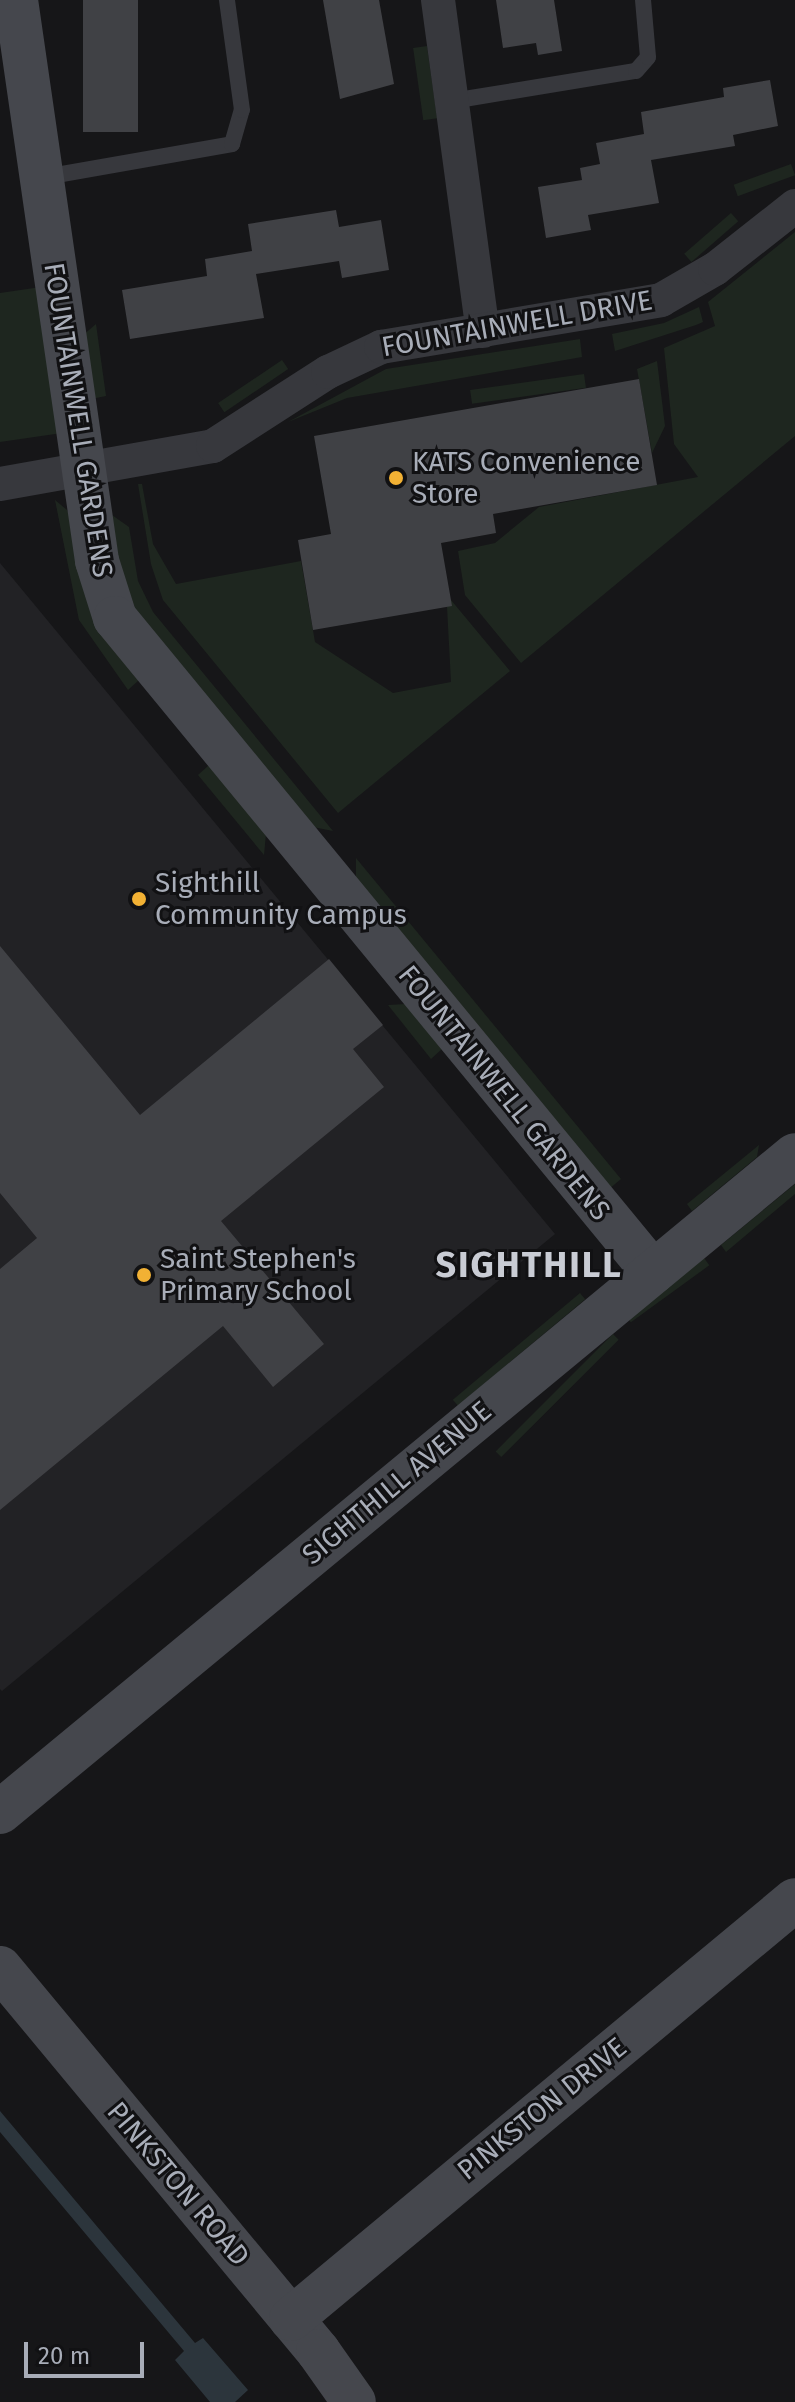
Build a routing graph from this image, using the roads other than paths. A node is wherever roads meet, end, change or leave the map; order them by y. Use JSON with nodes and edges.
{"nodes":[{"id":1,"x":16,"y":0,"type":"edge"},
{"id":2,"x":227,"y":0,"type":"edge"},
{"id":3,"x":438,"y":0,"type":"edge"},
{"id":4,"x":643,"y":0,"type":"edge"},
{"id":5,"x":452,"y":101,"type":"junction"},
{"id":6,"x":41,"y":178,"type":"junction"},
{"id":7,"x":795,"y":206,"type":"edge"},
{"id":8,"x":483,"y":331,"type":"junction"},
{"id":9,"x":84,"y":470,"type":"junction"},
{"id":10,"x":0,"y":484,"type":"edge"},
{"id":11,"x":795,"y":1155,"type":"edge"},
{"id":12,"x":653,"y":1272,"type":"junction"},
{"id":13,"x":0,"y":1812,"type":"edge"},
{"id":14,"x":795,"y":1900,"type":"edge"},
{"id":15,"x":0,"y":1968,"type":"edge"},
{"id":16,"x":291,"y":2319,"type":"junction"},
{"id":17,"x":354,"y":2402,"type":"edge"}],
"edges":[{"from":1,"to":6,"type":"street","name":"FOUNTAINWELL GARDENS"},
{"from":2,"to":6,"type":"lane"},
{"from":3,"to":5,"type":"street"},
{"from":4,"to":5,"type":"lane"},
{"from":5,"to":8,"type":"street"},
{"from":6,"to":9,"type":"street","name":"FOUNTAINWELL GARDENS"},
{"from":7,"to":8,"type":"street","name":"FOUNTAINWELL DRIVE"},
{"from":8,"to":9,"type":"street","name":"FOUNTAINWELL DRIVE"},
{"from":9,"to":10,"type":"street","name":"FOUNTAINWELL DRIVE"},
{"from":9,"to":12,"type":"street","name":"FOUNTAINWELL GARDENS"},
{"from":11,"to":12,"type":"street","name":"SIGHTHILL AVENUE"},
{"from":12,"to":13,"type":"street","name":"SIGHTHILL AVENUE"},
{"from":14,"to":16,"type":"street","name":"PINKSTON DRIVE"},
{"from":15,"to":16,"type":"street","name":"PINKSTON ROAD"},
{"from":16,"to":17,"type":"street","name":"PINKSTON ROAD"}]}
